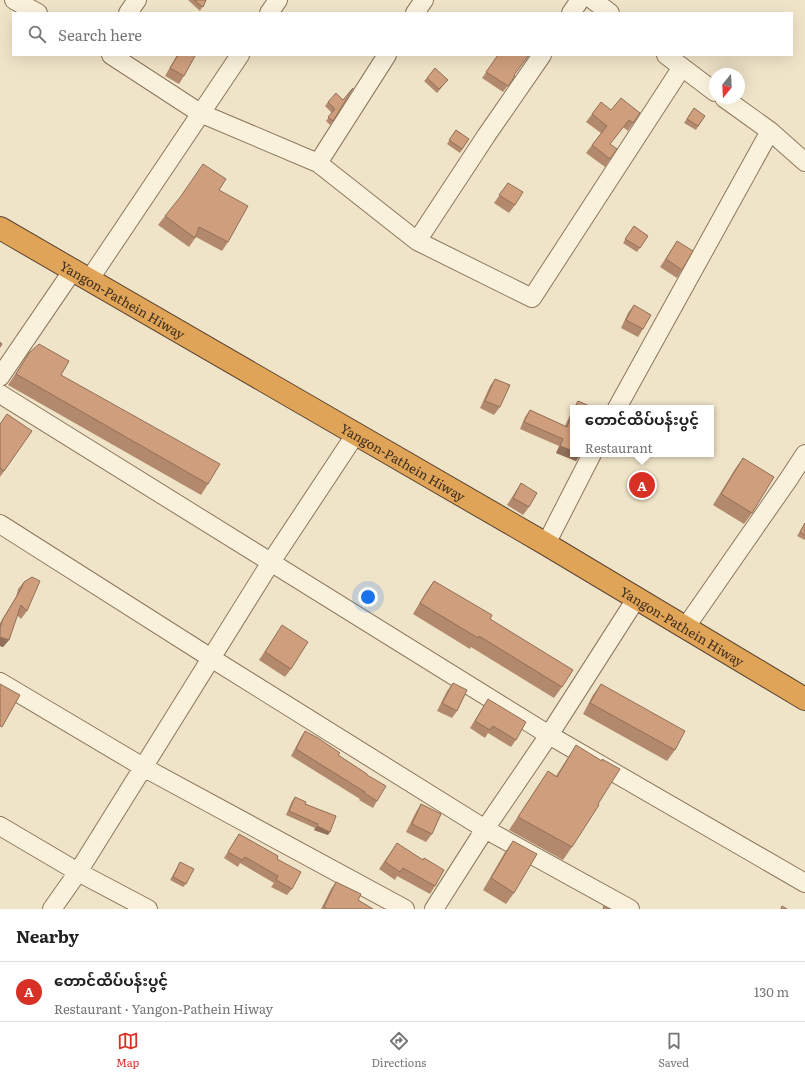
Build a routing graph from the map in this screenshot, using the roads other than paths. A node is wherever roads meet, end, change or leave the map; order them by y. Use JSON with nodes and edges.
{"nodes":[{"id":1,"x":14,"y":0,"type":"edge"},
{"id":2,"x":137,"y":0,"type":"edge"},
{"id":3,"x":278,"y":0,"type":"edge"},
{"id":4,"x":424,"y":0,"type":"edge"},
{"id":5,"x":580,"y":0,"type":"edge"},
{"id":6,"x":593,"y":0,"type":"edge"},
{"id":7,"x":36,"y":12,"type":"edge"},
{"id":8,"x":129,"y":12,"type":"edge"},
{"id":9,"x":270,"y":12,"type":"edge"},
{"id":10,"x":416,"y":12,"type":"edge"},
{"id":11,"x":572,"y":12,"type":"edge"},
{"id":12,"x":609,"y":12,"type":"edge"},
{"id":13,"x":113,"y":56,"type":"edge"},
{"id":14,"x":239,"y":56,"type":"edge"},
{"id":15,"x":386,"y":56,"type":"edge"},
{"id":16,"x":541,"y":56,"type":"edge"},
{"id":17,"x":667,"y":56,"type":"edge"},
{"id":18,"x":682,"y":67,"type":"junction"},
{"id":19,"x":709,"y":87,"type":"edge"},
{"id":20,"x":732,"y":104,"type":"edge"},
{"id":21,"x":200,"y":113,"type":"junction"},
{"id":22,"x":770,"y":131,"type":"junction"},
{"id":23,"x":805,"y":162,"type":"edge"},
{"id":24,"x":318,"y":163,"type":"junction"},
{"id":25,"x":0,"y":228,"type":"edge"},
{"id":26,"x":417,"y":241,"type":"junction"},
{"id":27,"x":81,"y":275,"type":"junction"},
{"id":28,"x":0,"y":377,"type":"edge"},
{"id":29,"x":0,"y":394,"type":"edge"},
{"id":30,"x":619,"y":405,"type":"edge"},
{"id":31,"x":355,"y":435,"type":"junction"},
{"id":32,"x":805,"y":454,"type":"edge"},
{"id":33,"x":590,"y":457,"type":"edge"},
{"id":34,"x":0,"y":524,"type":"edge"},
{"id":35,"x":546,"y":544,"type":"junction"},
{"id":36,"x":271,"y":562,"type":"junction"},
{"id":37,"x":636,"y":598,"type":"junction"},
{"id":38,"x":685,"y":628,"type":"junction"},
{"id":39,"x":210,"y":658,"type":"junction"},
{"id":40,"x":0,"y":682,"type":"edge"},
{"id":41,"x":805,"y":699,"type":"edge"},
{"id":42,"x":549,"y":735,"type":"junction"},
{"id":43,"x":143,"y":767,"type":"junction"},
{"id":44,"x":0,"y":826,"type":"edge"},
{"id":45,"x":485,"y":829,"type":"junction"},
{"id":46,"x":78,"y":872,"type":"junction"},
{"id":47,"x":805,"y":884,"type":"edge"},
{"id":48,"x":52,"y":909,"type":"edge"},
{"id":49,"x":148,"y":909,"type":"edge"},
{"id":50,"x":405,"y":909,"type":"edge"},
{"id":51,"x":434,"y":909,"type":"edge"},
{"id":52,"x":630,"y":909,"type":"edge"}],
"edges":[{"from":1,"to":7,"type":"street"},
{"from":2,"to":8,"type":"street"},
{"from":3,"to":9,"type":"street"},
{"from":4,"to":10,"type":"street"},
{"from":5,"to":11,"type":"street"},
{"from":6,"to":12,"type":"street"},
{"from":13,"to":21,"type":"street"},
{"from":14,"to":21,"type":"street"},
{"from":15,"to":24,"type":"street"},
{"from":16,"to":26,"type":"street"},
{"from":17,"to":18,"type":"street"},
{"from":18,"to":19,"type":"street"},
{"from":18,"to":26,"type":"street"},
{"from":20,"to":22,"type":"street"},
{"from":21,"to":24,"type":"street"},
{"from":21,"to":27,"type":"street"},
{"from":22,"to":23,"type":"street"},
{"from":22,"to":30,"type":"street"},
{"from":24,"to":26,"type":"street"},
{"from":25,"to":27,"type":"highway","name":"Yangon-Pathein Hiway"},
{"from":27,"to":28,"type":"street"},
{"from":27,"to":31,"type":"highway","name":"Yangon-Pathein Hiway"},
{"from":29,"to":36,"type":"street"},
{"from":31,"to":35,"type":"highway","name":"Yangon-Pathein Hiway"},
{"from":31,"to":36,"type":"street"},
{"from":32,"to":38,"type":"street"},
{"from":33,"to":35,"type":"street"},
{"from":34,"to":39,"type":"street"},
{"from":35,"to":37,"type":"highway","name":"Yangon-Pathein Hiway"},
{"from":36,"to":39,"type":"street"},
{"from":36,"to":42,"type":"street"},
{"from":37,"to":38,"type":"highway","name":"Yangon-Pathein Hiway"},
{"from":37,"to":42,"type":"street"},
{"from":38,"to":41,"type":"highway","name":"Yangon-Pathein Hiway"},
{"from":39,"to":43,"type":"street"},
{"from":39,"to":45,"type":"street"},
{"from":40,"to":43,"type":"street"},
{"from":42,"to":45,"type":"street"},
{"from":42,"to":47,"type":"street"},
{"from":43,"to":46,"type":"street"},
{"from":43,"to":50,"type":"street"},
{"from":44,"to":46,"type":"street"},
{"from":45,"to":51,"type":"street"},
{"from":45,"to":52,"type":"street"},
{"from":46,"to":48,"type":"street"},
{"from":46,"to":49,"type":"street"}]}
